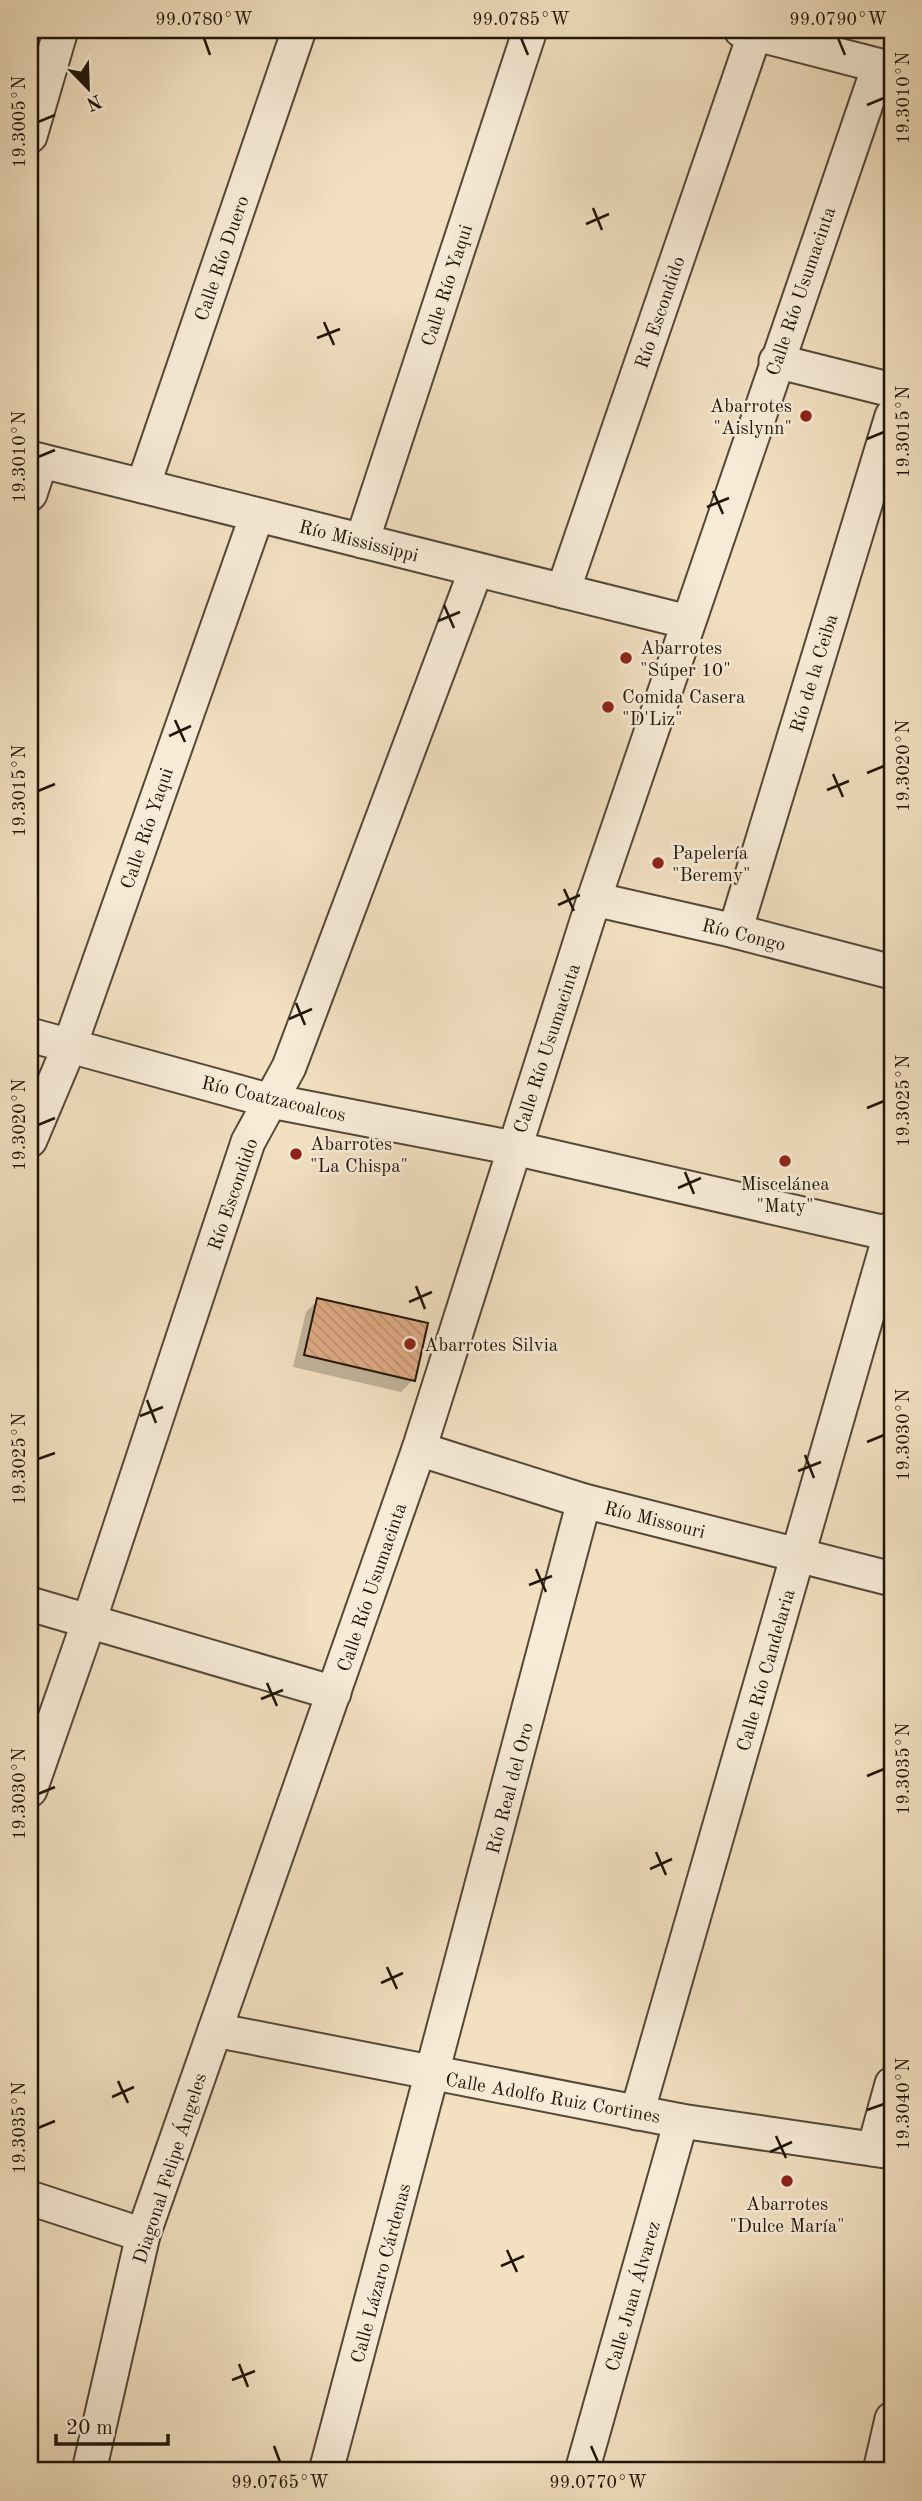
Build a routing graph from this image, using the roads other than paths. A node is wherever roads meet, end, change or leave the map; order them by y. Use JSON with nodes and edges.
{"nodes":[{"id":1,"x":61,"y":30,"type":"edge"},
{"id":2,"x":299,"y":30,"type":"edge"},
{"id":3,"x":530,"y":30,"type":"edge"},
{"id":4,"x":748,"y":32,"type":"edge"},
{"id":5,"x":885,"y":68,"type":"edge"},
{"id":6,"x":30,"y":136,"type":"edge"},
{"id":7,"x":776,"y":361,"type":"junction"},
{"id":8,"x":892,"y":390,"type":"edge"},
{"id":9,"x":892,"y":416,"type":"edge"},
{"id":10,"x":36,"y":459,"type":"edge"},
{"id":11,"x":143,"y":486,"type":"junction"},
{"id":12,"x":30,"y":495,"type":"edge"},
{"id":13,"x":257,"y":515,"type":"junction"},
{"id":14,"x":362,"y":541,"type":"junction"},
{"id":15,"x":476,"y":570,"type":"junction"},
{"id":16,"x":563,"y":591,"type":"junction"},
{"id":17,"x":688,"y":622,"type":"junction"},
{"id":18,"x":594,"y":899,"type":"junction"},
{"id":19,"x":735,"y":931,"type":"junction"},
{"id":20,"x":892,"y":972,"type":"edge"},
{"id":21,"x":30,"y":1035,"type":"edge"},
{"id":22,"x":70,"y":1045,"type":"junction"},
{"id":23,"x":271,"y":1101,"type":"junction"},
{"id":24,"x":30,"y":1140,"type":"edge"},
{"id":25,"x":514,"y":1148,"type":"junction"},
{"id":26,"x":891,"y":1231,"type":"edge"},
{"id":27,"x":419,"y":1449,"type":"junction"},
{"id":28,"x":584,"y":1500,"type":"junction"},
{"id":29,"x":798,"y":1556,"type":"junction"},
{"id":30,"x":892,"y":1579,"type":"edge"},
{"id":31,"x":30,"y":1604,"type":"edge"},
{"id":32,"x":89,"y":1621,"type":"junction"},
{"id":33,"x":334,"y":1693,"type":"junction"},
{"id":34,"x":30,"y":1790,"type":"edge"},
{"id":35,"x":215,"y":2030,"type":"junction"},
{"id":36,"x":433,"y":2075,"type":"junction"},
{"id":37,"x":892,"y":2084,"type":"edge"},
{"id":38,"x":636,"y":2113,"type":"junction"},
{"id":39,"x":681,"y":2121,"type":"junction"},
{"id":40,"x":883,"y":2151,"type":"edge"},
{"id":41,"x":30,"y":2198,"type":"edge"},
{"id":42,"x":143,"y":2235,"type":"junction"},
{"id":43,"x":892,"y":2419,"type":"edge"},
{"id":44,"x":89,"y":2471,"type":"edge"},
{"id":45,"x":326,"y":2471,"type":"edge"},
{"id":46,"x":582,"y":2471,"type":"edge"},
{"id":47,"x":880,"y":2471,"type":"edge"}],
"edges":[{"from":1,"to":6,"type":"street"},
{"from":2,"to":11,"type":"street","name":"Calle Río Duero"},
{"from":3,"to":14,"type":"street","name":"Calle Río Yaqui"},
{"from":4,"to":5,"type":"street"},
{"from":4,"to":16,"type":"street","name":"Río Escondido"},
{"from":5,"to":7,"type":"street","name":"Calle Río Usumacinta"},
{"from":7,"to":8,"type":"street"},
{"from":7,"to":17,"type":"street","name":"Calle Río Usumacinta"},
{"from":9,"to":19,"type":"street","name":"Río de la Ceiba"},
{"from":10,"to":11,"type":"street","name":"Río Mississippi"},
{"from":10,"to":12,"type":"street"},
{"from":11,"to":13,"type":"street","name":"Río Mississippi"},
{"from":13,"to":14,"type":"street","name":"Río Mississippi"},
{"from":13,"to":22,"type":"street","name":"Calle Río Yaqui"},
{"from":14,"to":15,"type":"street","name":"Río Mississippi"},
{"from":15,"to":16,"type":"street","name":"Río Mississippi"},
{"from":15,"to":23,"type":"street","name":"Río Escondido"},
{"from":16,"to":17,"type":"street","name":"Río Mississippi"},
{"from":17,"to":18,"type":"street","name":"Calle Río Usumacinta"},
{"from":18,"to":19,"type":"street","name":"Río Congo"},
{"from":18,"to":25,"type":"street","name":"Calle Río Usumacinta"},
{"from":19,"to":20,"type":"street","name":"Río Congo"},
{"from":21,"to":22,"type":"street","name":"Río Coatzacoalcos"},
{"from":22,"to":23,"type":"street","name":"Río Coatzacoalcos"},
{"from":22,"to":24,"type":"street","name":"Calle Río Yaqui"},
{"from":23,"to":25,"type":"street","name":"Río Coatzacoalcos"},
{"from":23,"to":32,"type":"street","name":"Río Escondido"},
{"from":25,"to":26,"type":"street","name":"Río Coatzacoalcos"},
{"from":25,"to":27,"type":"street","name":"Calle Río Usumacinta"},
{"from":26,"to":29,"type":"street","name":"Calle Río Candelaria"},
{"from":27,"to":28,"type":"street","name":"Río Missouri"},
{"from":27,"to":33,"type":"street","name":"Calle Río Usumacinta"},
{"from":28,"to":29,"type":"street","name":"Río Missouri"},
{"from":28,"to":36,"type":"street","name":"Río Real del Oro"},
{"from":29,"to":30,"type":"street","name":"Río Missouri"},
{"from":29,"to":38,"type":"street","name":"Calle Río Candelaria"},
{"from":31,"to":32,"type":"street"},
{"from":32,"to":33,"type":"street"},
{"from":32,"to":34,"type":"street","name":"Río Escondido"},
{"from":33,"to":35,"type":"street","name":"Calle Río Usumacinta"},
{"from":35,"to":36,"type":"street","name":"Calle Adolfo Ruiz Cortines"},
{"from":35,"to":42,"type":"street","name":"Diagonal Felipe Ángeles"},
{"from":36,"to":38,"type":"street","name":"Calle Adolfo Ruiz Cortines"},
{"from":36,"to":45,"type":"street","name":"Calle Lázaro Cárdenas"},
{"from":37,"to":40,"type":"street"},
{"from":38,"to":39,"type":"street","name":"Calle Adolfo Ruiz Cortines"},
{"from":39,"to":40,"type":"street","name":"Calle Adolfo Ruiz Cortines"},
{"from":39,"to":46,"type":"street","name":"Calle Juan Álvarez"},
{"from":41,"to":42,"type":"street"},
{"from":42,"to":44,"type":"street","name":"Diagonal Felipe Ángeles"},
{"from":43,"to":47,"type":"street"}]}
